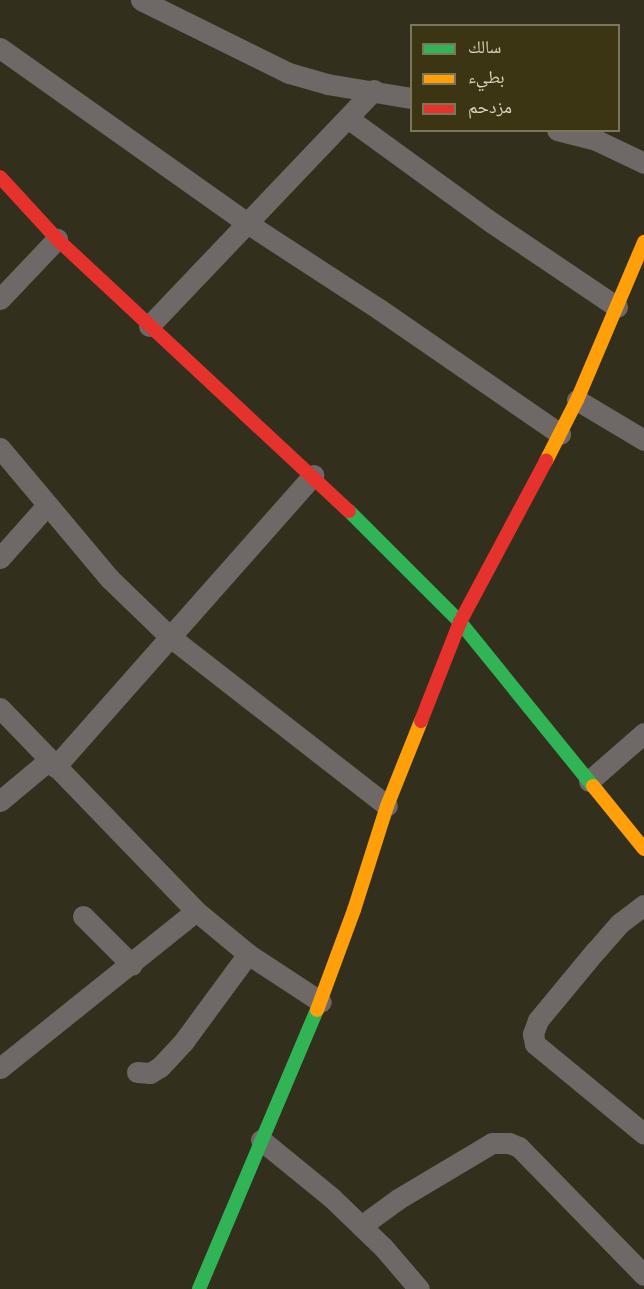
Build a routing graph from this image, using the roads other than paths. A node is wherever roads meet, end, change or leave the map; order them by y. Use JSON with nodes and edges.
{"nodes":[{"id":1,"x":141,"y":0,"type":"edge"},
{"id":2,"x":0,"y":48,"type":"edge"},
{"id":3,"x":374,"y":90,"type":"junction"},
{"id":4,"x":410,"y":98,"type":"edge"},
{"id":5,"x":349,"y":119,"type":"junction"},
{"id":6,"x":565,"y":132,"type":"edge"},
{"id":7,"x":644,"y":163,"type":"edge"},
{"id":8,"x":0,"y":177,"type":"edge"},
{"id":9,"x":247,"y":223,"type":"junction"},
{"id":10,"x":57,"y":239,"type":"junction"},
{"id":11,"x":644,"y":242,"type":"edge"},
{"id":12,"x":0,"y":300,"type":"edge"},
{"id":13,"x":617,"y":307,"type":"junction"},
{"id":14,"x":149,"y":326,"type":"junction"},
{"id":15,"x":577,"y":400,"type":"junction"},
{"id":16,"x":560,"y":434,"type":"junction"},
{"id":17,"x":644,"y":440,"type":"edge"},
{"id":18,"x":0,"y":448,"type":"edge"},
{"id":19,"x":314,"y":475,"type":"junction"},
{"id":20,"x":47,"y":505,"type":"junction"},
{"id":21,"x":0,"y":558,"type":"edge"},
{"id":22,"x":460,"y":622,"type":"junction"},
{"id":23,"x":169,"y":636,"type":"junction"},
{"id":24,"x":0,"y":708,"type":"edge"},
{"id":25,"x":644,"y":733,"type":"edge"},
{"id":26,"x":52,"y":763,"type":"junction"},
{"id":27,"x":589,"y":781,"type":"junction"},
{"id":28,"x":0,"y":801,"type":"edge"},
{"id":29,"x":387,"y":806,"type":"junction"},
{"id":30,"x":644,"y":849,"type":"edge"},
{"id":31,"x":644,"y":905,"type":"edge"},
{"id":32,"x":196,"y":911,"type":"junction"},
{"id":33,"x":83,"y":916,"type":"dead end"},
{"id":34,"x":248,"y":954,"type":"junction"},
{"id":35,"x":132,"y":964,"type":"junction"},
{"id":36,"x":321,"y":1002,"type":"junction"},
{"id":37,"x":0,"y":1068,"type":"edge"},
{"id":38,"x":137,"y":1072,"type":"dead end"},
{"id":39,"x":644,"y":1134,"type":"edge"},
{"id":40,"x":261,"y":1140,"type":"junction"},
{"id":41,"x":361,"y":1226,"type":"junction"},
{"id":42,"x":644,"y":1275,"type":"edge"},
{"id":43,"x":204,"y":1287,"type":"edge"},
{"id":44,"x":419,"y":1289,"type":"edge"}],
"edges":[{"from":1,"to":3,"type":"street"},
{"from":2,"to":9,"type":"street"},
{"from":3,"to":4,"type":"street"},
{"from":3,"to":5,"type":"street"},
{"from":5,"to":9,"type":"street"},
{"from":5,"to":13,"type":"street"},
{"from":6,"to":7,"type":"street"},
{"from":8,"to":10,"type":"street"},
{"from":9,"to":14,"type":"street"},
{"from":9,"to":16,"type":"street"},
{"from":10,"to":12,"type":"street"},
{"from":10,"to":14,"type":"street"},
{"from":11,"to":13,"type":"street"},
{"from":13,"to":15,"type":"street"},
{"from":14,"to":19,"type":"street"},
{"from":15,"to":16,"type":"street"},
{"from":15,"to":17,"type":"street"},
{"from":16,"to":22,"type":"street"},
{"from":18,"to":20,"type":"street"},
{"from":19,"to":22,"type":"street"},
{"from":19,"to":23,"type":"street"},
{"from":20,"to":21,"type":"street"},
{"from":20,"to":23,"type":"street"},
{"from":22,"to":27,"type":"street"},
{"from":22,"to":29,"type":"street"},
{"from":23,"to":26,"type":"street"},
{"from":23,"to":29,"type":"street"},
{"from":24,"to":26,"type":"street"},
{"from":25,"to":27,"type":"street"},
{"from":26,"to":28,"type":"street"},
{"from":26,"to":32,"type":"street"},
{"from":27,"to":30,"type":"street"},
{"from":29,"to":36,"type":"street"},
{"from":31,"to":39,"type":"street"},
{"from":32,"to":34,"type":"street"},
{"from":32,"to":35,"type":"street"},
{"from":33,"to":35,"type":"street"},
{"from":34,"to":36,"type":"street"},
{"from":34,"to":38,"type":"street"},
{"from":35,"to":37,"type":"street"},
{"from":36,"to":40,"type":"street"},
{"from":40,"to":41,"type":"street"},
{"from":40,"to":43,"type":"street"},
{"from":41,"to":42,"type":"street"},
{"from":41,"to":44,"type":"street"}]}
